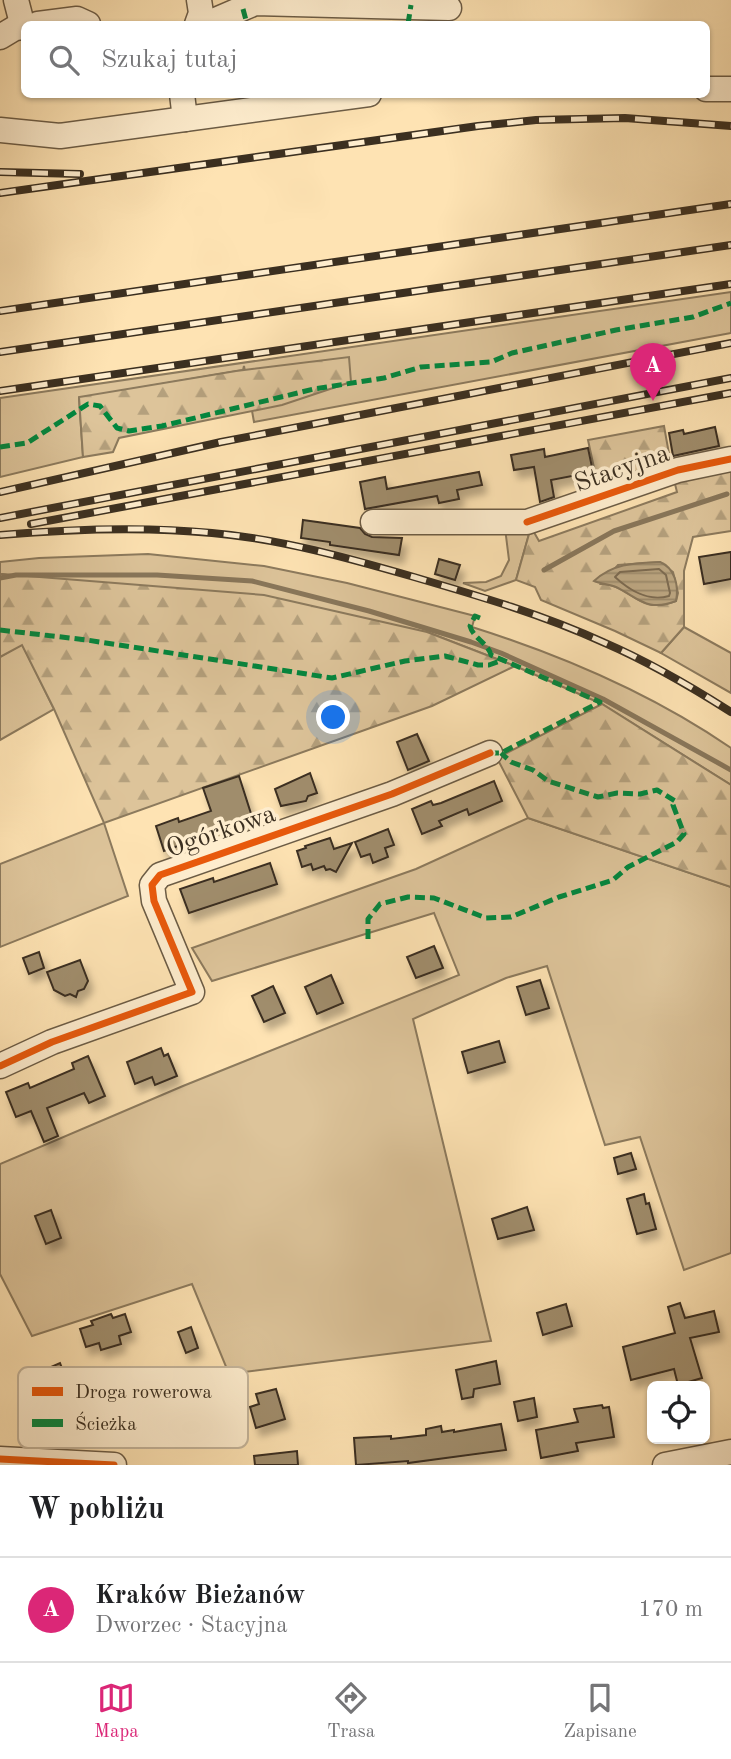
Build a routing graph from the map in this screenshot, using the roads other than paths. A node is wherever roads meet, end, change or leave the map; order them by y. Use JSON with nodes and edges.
{"nodes":[{"id":1,"x":16,"y":0,"type":"edge"},
{"id":2,"x":199,"y":0,"type":"edge"},
{"id":3,"x":449,"y":8,"type":"dead end"},
{"id":4,"x":26,"y":21,"type":"edge"},
{"id":5,"x":63,"y":21,"type":"edge"},
{"id":6,"x":81,"y":21,"type":"edge"},
{"id":7,"x":198,"y":21,"type":"edge"},
{"id":8,"x":215,"y":21,"type":"edge"},
{"id":9,"x":21,"y":27,"type":"edge"},
{"id":10,"x":0,"y":37,"type":"edge"},
{"id":11,"x":710,"y":89,"type":"edge"},
{"id":12,"x":731,"y":89,"type":"edge"},
{"id":13,"x":182,"y":98,"type":"edge"},
{"id":14,"x":340,"y":98,"type":"edge"},
{"id":15,"x":185,"y":119,"type":"junction"},
{"id":16,"x":0,"y":130,"type":"edge"},
{"id":17,"x":731,"y":459,"type":"edge"},
{"id":18,"x":373,"y":522,"type":"dead end"},
{"id":19,"x":490,"y":753,"type":"dead end"},
{"id":20,"x":0,"y":1066,"type":"edge"},
{"id":21,"x":731,"y":1452,"type":"edge"},
{"id":22,"x":0,"y":1459,"type":"edge"},
{"id":23,"x":114,"y":1465,"type":"edge"},
{"id":24,"x":665,"y":1465,"type":"edge"}],
"edges":[{"from":1,"to":4,"type":"street"},
{"from":2,"to":7,"type":"street"},
{"from":3,"to":8,"type":"street"},
{"from":5,"to":6,"type":"street"},
{"from":9,"to":10,"type":"street"},
{"from":11,"to":12,"type":"street"},
{"from":13,"to":15,"type":"street"},
{"from":14,"to":15,"type":"street"},
{"from":15,"to":16,"type":"street"},
{"from":17,"to":18,"type":"street","name":"Stacyjna"},
{"from":19,"to":20,"type":"street","name":"Ogórkowa"},
{"from":21,"to":24,"type":"street"},
{"from":22,"to":23,"type":"street"}]}
